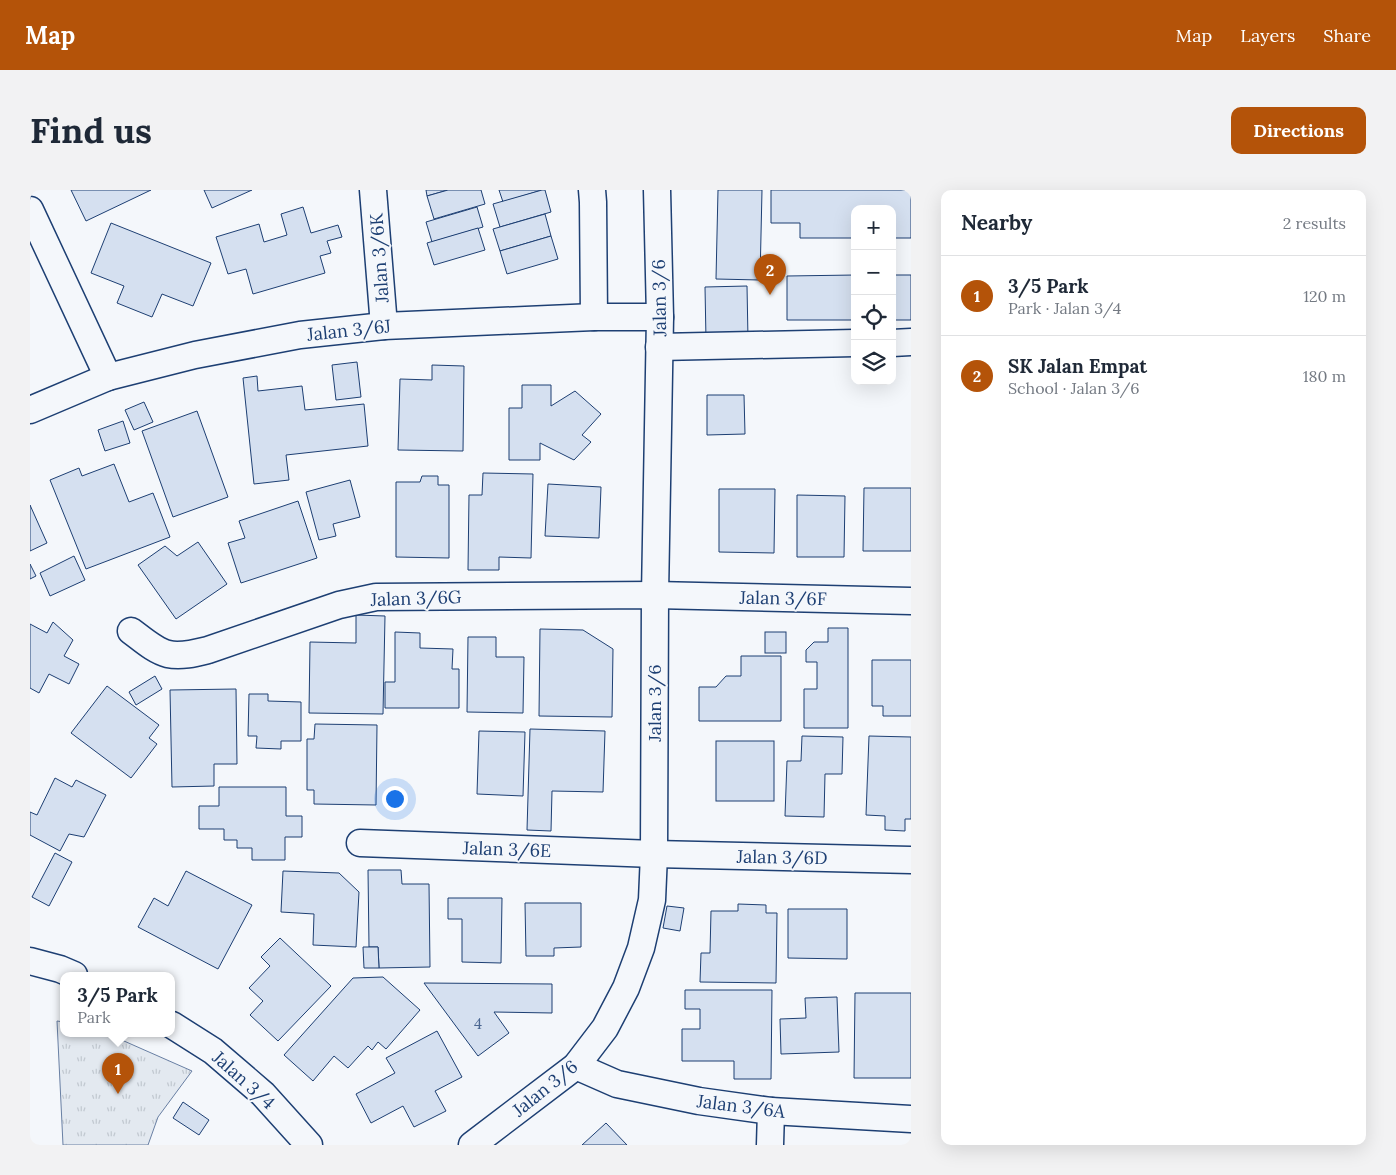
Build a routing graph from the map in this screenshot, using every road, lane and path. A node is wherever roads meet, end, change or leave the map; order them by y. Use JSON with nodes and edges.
{"nodes":[{"id":1,"x":373,"y":190,"type":"edge"},
{"id":2,"x":592,"y":190,"type":"edge"},
{"id":3,"x":656,"y":190,"type":"edge"},
{"id":4,"x":30,"y":210,"type":"edge"},
{"id":5,"x":594,"y":317,"type":"junction"},
{"id":6,"x":660,"y":317,"type":"junction"},
{"id":7,"x":384,"y":326,"type":"junction"},
{"id":8,"x":911,"y":342,"type":"edge"},
{"id":9,"x":851,"y":343,"type":"edge"},
{"id":10,"x":896,"y":343,"type":"edge"},
{"id":11,"x":659,"y":347,"type":"junction"},
{"id":12,"x":108,"y":377,"type":"junction"},
{"id":13,"x":30,"y":410,"type":"edge"},
{"id":14,"x":655,"y":595,"type":"junction"},
{"id":15,"x":911,"y":601,"type":"edge"},
{"id":16,"x":131,"y":631,"type":"dead end"},
{"id":17,"x":360,"y":844,"type":"dead end"},
{"id":18,"x":654,"y":854,"type":"junction"},
{"id":19,"x":911,"y":860,"type":"edge"},
{"id":20,"x":30,"y":961,"type":"edge"},
{"id":21,"x":67,"y":972,"type":"edge"},
{"id":22,"x":175,"y":1027,"type":"edge"},
{"id":23,"x":576,"y":1066,"type":"junction"},
{"id":24,"x":772,"y":1111,"type":"junction"},
{"id":25,"x":911,"y":1120,"type":"edge"},
{"id":26,"x":309,"y":1145,"type":"edge"},
{"id":27,"x":472,"y":1145,"type":"edge"},
{"id":28,"x":770,"y":1145,"type":"edge"}],
"edges":[{"from":1,"to":7,"type":"street","name":"Jalan 3/6K"},
{"from":2,"to":5,"type":"street"},
{"from":3,"to":6,"type":"street","name":"Jalan 3/6"},
{"from":4,"to":12,"type":"street"},
{"from":5,"to":6,"type":"street","name":"Jalan 3/6J"},
{"from":5,"to":7,"type":"street","name":"Jalan 3/6J"},
{"from":6,"to":11,"type":"street","name":"Jalan 3/6"},
{"from":7,"to":12,"type":"street","name":"Jalan 3/6J"},
{"from":8,"to":10,"type":"street"},
{"from":9,"to":11,"type":"street"},
{"from":11,"to":14,"type":"street","name":"Jalan 3/6"},
{"from":12,"to":13,"type":"street","name":"Jalan 3/6J"},
{"from":14,"to":15,"type":"street","name":"Jalan 3/6F"},
{"from":14,"to":16,"type":"street","name":"Jalan 3/6G"},
{"from":14,"to":18,"type":"street","name":"Jalan 3/6"},
{"from":17,"to":18,"type":"street","name":"Jalan 3/6E"},
{"from":18,"to":19,"type":"street","name":"Jalan 3/6D"},
{"from":18,"to":23,"type":"street","name":"Jalan 3/6"},
{"from":20,"to":21,"type":"street"},
{"from":22,"to":26,"type":"street","name":"Jalan 3/4"},
{"from":23,"to":24,"type":"street","name":"Jalan 3/6A"},
{"from":23,"to":27,"type":"street","name":"Jalan 3/6"},
{"from":24,"to":25,"type":"street","name":"Jalan 3/6A"},
{"from":24,"to":28,"type":"street"}]}
